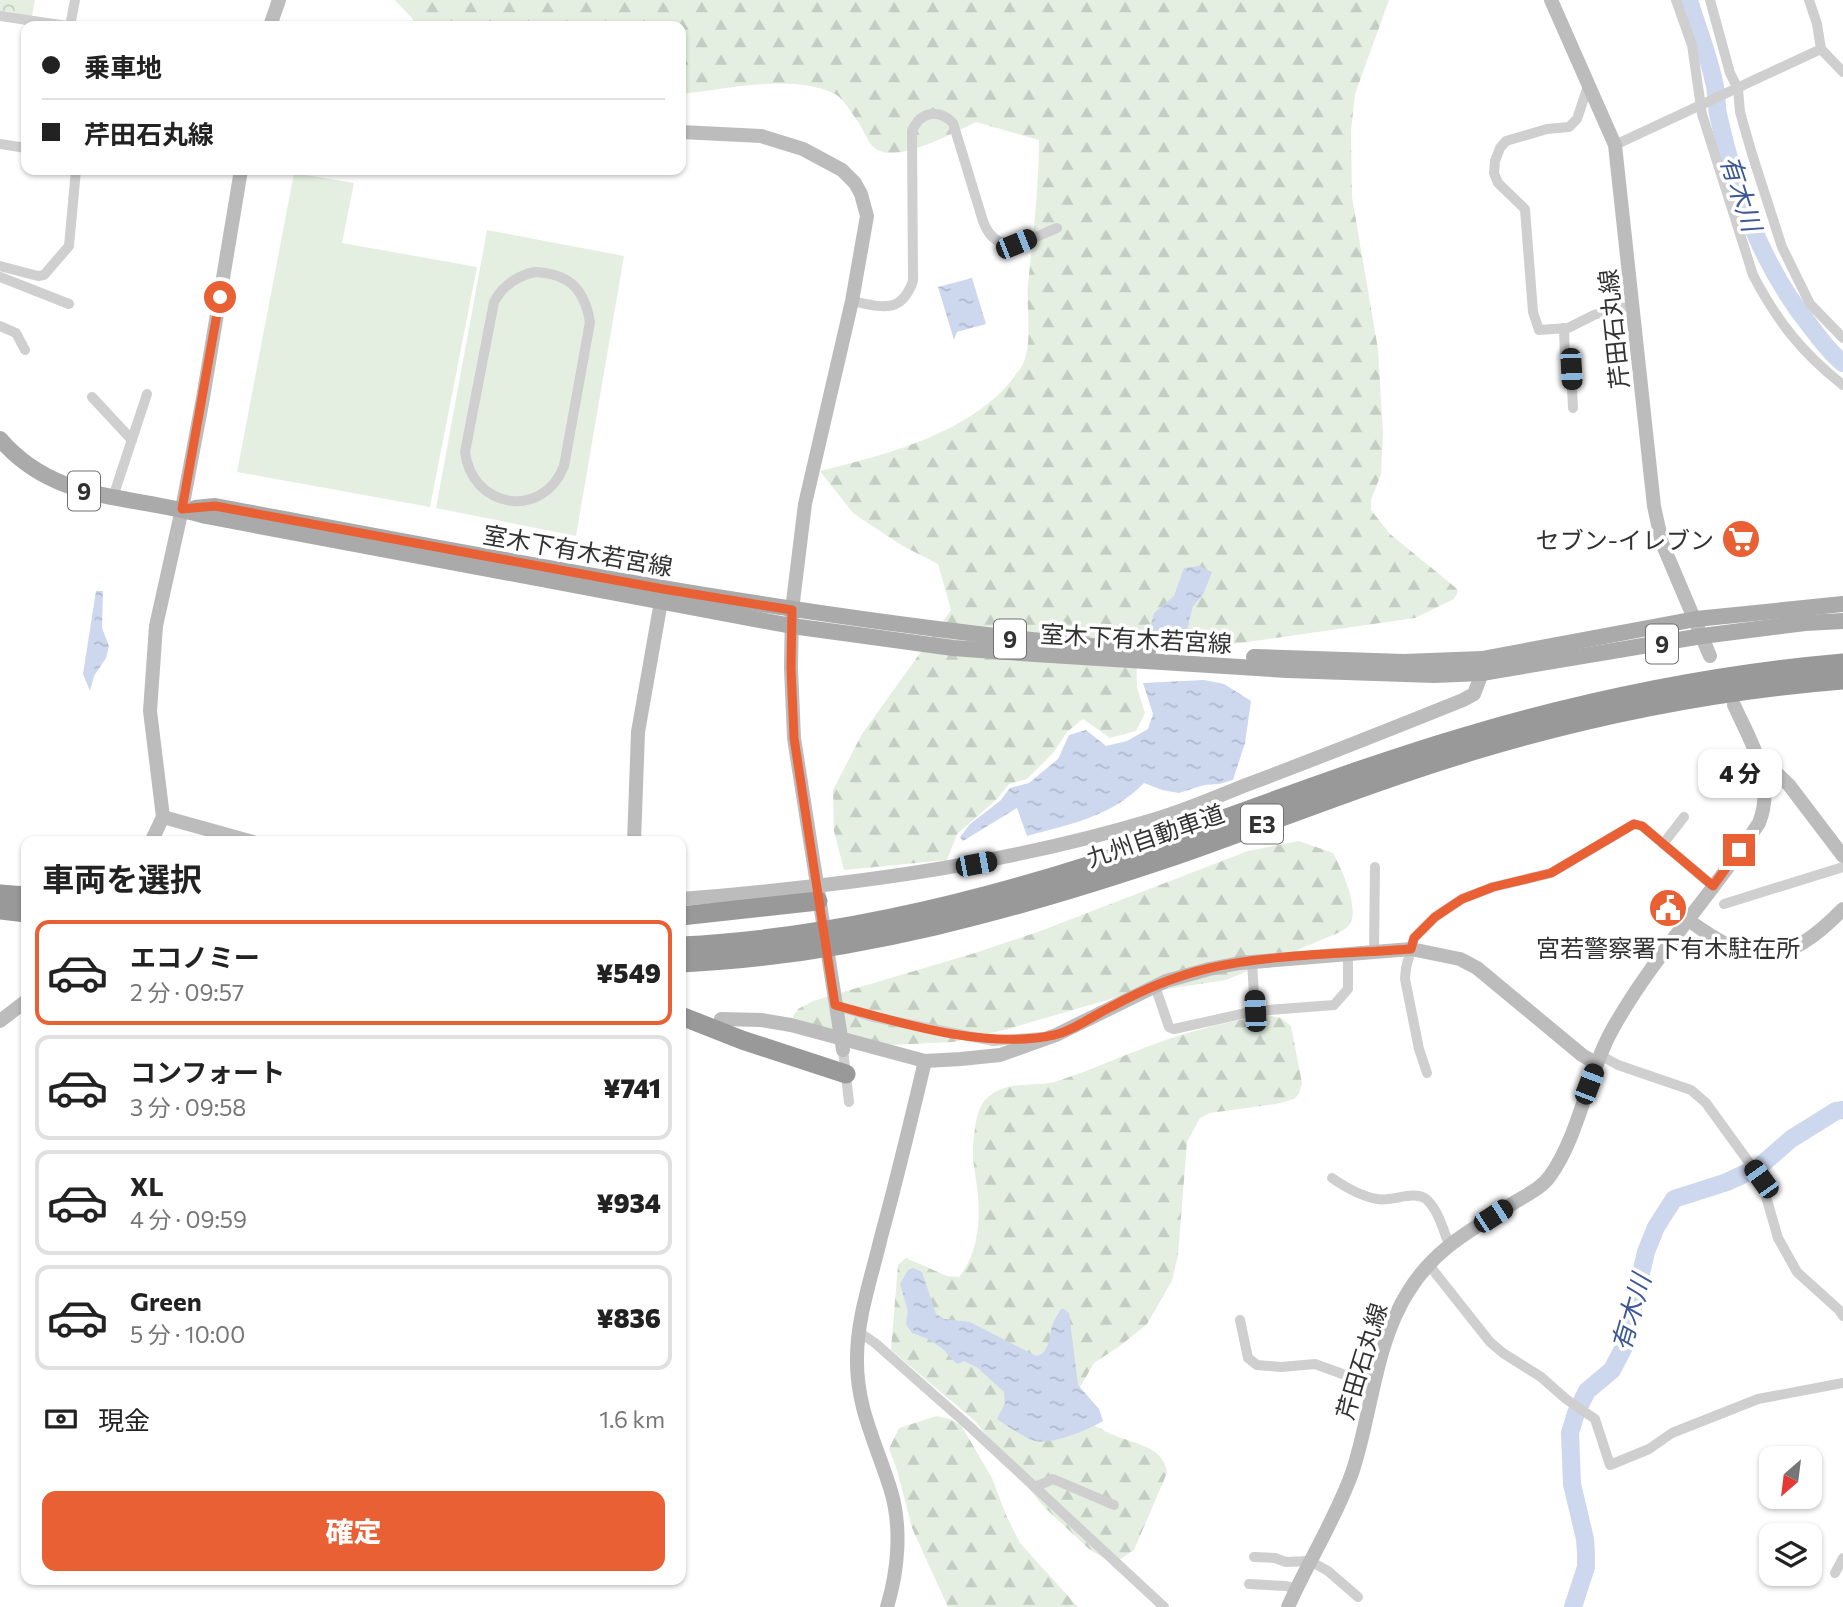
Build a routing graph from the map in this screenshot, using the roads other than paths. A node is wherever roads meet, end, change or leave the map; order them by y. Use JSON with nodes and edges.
{"nodes":[{"id":1,"x":75,"y":0,"type":"edge"},
{"id":2,"x":279,"y":0,"type":"edge"},
{"id":3,"x":1551,"y":0,"type":"edge"},
{"id":4,"x":1676,"y":0,"type":"edge"},
{"id":5,"x":1710,"y":0,"type":"edge"},
{"id":6,"x":1809,"y":0,"type":"edge"},
{"id":7,"x":0,"y":16,"type":"edge"},
{"id":8,"x":34,"y":21,"type":"edge"},
{"id":9,"x":69,"y":21,"type":"edge"},
{"id":10,"x":272,"y":21,"type":"edge"},
{"id":11,"x":1821,"y":49,"type":"junction"},
{"id":12,"x":1838,"y":63,"type":"edge"},
{"id":13,"x":1843,"y":72,"type":"edge"},
{"id":14,"x":1589,"y":83,"type":"junction"},
{"id":15,"x":1737,"y":90,"type":"junction"},
{"id":16,"x":1701,"y":104,"type":"junction"},
{"id":17,"x":686,"y":132,"type":"edge"},
{"id":18,"x":0,"y":145,"type":"edge"},
{"id":19,"x":1615,"y":145,"type":"junction"},
{"id":20,"x":21,"y":147,"type":"edge"},
{"id":21,"x":76,"y":175,"type":"edge"},
{"id":22,"x":240,"y":175,"type":"edge"},
{"id":23,"x":1057,"y":228,"type":"dead end"},
{"id":24,"x":0,"y":266,"type":"edge"},
{"id":25,"x":0,"y":278,"type":"edge"},
{"id":26,"x":852,"y":301,"type":"junction"},
{"id":27,"x":69,"y":304,"type":"dead end"},
{"id":28,"x":1633,"y":307,"type":"junction"},
{"id":29,"x":0,"y":326,"type":"edge"},
{"id":30,"x":1564,"y":328,"type":"junction"},
{"id":31,"x":1843,"y":338,"type":"edge"},
{"id":32,"x":25,"y":349,"type":"dead end"},
{"id":33,"x":1843,"y":385,"type":"edge"},
{"id":34,"x":147,"y":394,"type":"dead end"},
{"id":35,"x":92,"y":397,"type":"dead end"},
{"id":36,"x":1573,"y":408,"type":"dead end"},
{"id":37,"x":0,"y":439,"type":"edge"},
{"id":38,"x":132,"y":440,"type":"junction"},
{"id":39,"x":113,"y":497,"type":"junction"},
{"id":40,"x":508,"y":500,"type":"joint"},
{"id":41,"x":182,"y":509,"type":"junction"},
{"id":42,"x":662,"y":595,"type":"junction"},
{"id":43,"x":1843,"y":604,"type":"edge"},
{"id":44,"x":792,"y":610,"type":"junction"},
{"id":45,"x":1696,"y":619,"type":"junction"},
{"id":46,"x":1843,"y":621,"type":"edge"},
{"id":47,"x":792,"y":626,"type":"junction"},
{"id":48,"x":1702,"y":636,"type":"junction"},
{"id":49,"x":1710,"y":656,"type":"dead end"},
{"id":50,"x":1843,"y":663,"type":"edge"},
{"id":51,"x":1482,"y":673,"type":"junction"},
{"id":52,"x":1843,"y":680,"type":"edge"},
{"id":53,"x":1734,"y":705,"type":"dead end"},
{"id":54,"x":1755,"y":752,"type":"junction"},
{"id":55,"x":163,"y":817,"type":"junction"},
{"id":56,"x":1684,"y":817,"type":"dead end"},
{"id":57,"x":154,"y":836,"type":"edge"},
{"id":58,"x":231,"y":836,"type":"edge"},
{"id":59,"x":634,"y":836,"type":"edge"},
{"id":60,"x":1663,"y":844,"type":"junction"},
{"id":61,"x":1843,"y":856,"type":"edge"},
{"id":62,"x":1375,"y":867,"type":"dead end"},
{"id":63,"x":1843,"y":867,"type":"edge"},
{"id":64,"x":1713,"y":886,"type":"junction"},
{"id":65,"x":0,"y":894,"type":"edge"},
{"id":66,"x":21,"y":896,"type":"edge"},
{"id":67,"x":686,"y":899,"type":"edge"},
{"id":68,"x":811,"y":901,"type":"junction"},
{"id":69,"x":1724,"y":904,"type":"dead end"},
{"id":70,"x":1843,"y":909,"type":"edge"},
{"id":71,"x":0,"y":910,"type":"edge"},
{"id":72,"x":21,"y":912,"type":"edge"},
{"id":73,"x":686,"y":915,"type":"edge"},
{"id":74,"x":1687,"y":919,"type":"junction"},
{"id":75,"x":686,"y":946,"type":"edge"},
{"id":76,"x":1411,"y":949,"type":"junction"},
{"id":77,"x":1374,"y":952,"type":"junction"},
{"id":78,"x":1348,"y":954,"type":"junction"},
{"id":79,"x":1252,"y":962,"type":"junction"},
{"id":80,"x":686,"y":963,"type":"edge"},
{"id":81,"x":1155,"y":986,"type":"junction"},
{"id":82,"x":21,"y":1005,"type":"edge"},
{"id":83,"x":835,"y":1005,"type":"junction"},
{"id":84,"x":1255,"y":1011,"type":"junction"},
{"id":85,"x":686,"y":1018,"type":"edge"},
{"id":86,"x":721,"y":1019,"type":"dead end"},
{"id":87,"x":0,"y":1021,"type":"edge"},
{"id":88,"x":1056,"y":1035,"type":"junction"},
{"id":89,"x":843,"y":1050,"type":"joint"},
{"id":90,"x":1598,"y":1059,"type":"junction"},
{"id":91,"x":925,"y":1061,"type":"junction"},
{"id":92,"x":1427,"y":1073,"type":"dead end"},
{"id":93,"x":846,"y":1074,"type":"junction"},
{"id":94,"x":849,"y":1102,"type":"dead end"},
{"id":95,"x":1332,"y":1178,"type":"dead end"},
{"id":96,"x":1449,"y":1244,"type":"junction"},
{"id":97,"x":1429,"y":1265,"type":"junction"},
{"id":98,"x":1843,"y":1316,"type":"edge"},
{"id":99,"x":1240,"y":1320,"type":"dead end"},
{"id":100,"x":859,"y":1332,"type":"junction"},
{"id":101,"x":1377,"y":1377,"type":"junction"},
{"id":102,"x":1843,"y":1383,"type":"edge"},
{"id":103,"x":1035,"y":1487,"type":"junction"},
{"id":104,"x":1114,"y":1505,"type":"dead end"},
{"id":105,"x":1254,"y":1557,"type":"dead end"},
{"id":106,"x":1843,"y":1558,"type":"edge"},
{"id":107,"x":1310,"y":1561,"type":"junction"},
{"id":108,"x":1835,"y":1573,"type":"dead end"},
{"id":109,"x":1249,"y":1584,"type":"dead end"},
{"id":110,"x":1296,"y":1589,"type":"junction"},
{"id":111,"x":1358,"y":1597,"type":"dead end"},
{"id":112,"x":887,"y":1607,"type":"edge"},
{"id":113,"x":1164,"y":1607,"type":"edge"},
{"id":114,"x":1288,"y":1607,"type":"edge"}],
"edges":[{"from":1,"to":9,"type":"street"},
{"from":2,"to":10,"type":"street"},
{"from":3,"to":14,"type":"street","name":"芹田石丸線"},
{"from":4,"to":16,"type":"street"},
{"from":5,"to":15,"type":"street"},
{"from":6,"to":11,"type":"street"},
{"from":7,"to":8,"type":"street"},
{"from":11,"to":12,"type":"street"},
{"from":11,"to":15,"type":"street"},
{"from":12,"to":13,"type":"street"},
{"from":14,"to":19,"type":"street","name":"芹田石丸線"},
{"from":14,"to":30,"type":"street"},
{"from":15,"to":16,"type":"street"},
{"from":15,"to":31,"type":"street"},
{"from":16,"to":19,"type":"street"},
{"from":16,"to":33,"type":"street"},
{"from":17,"to":26,"type":"street"},
{"from":18,"to":20,"type":"street"},
{"from":19,"to":28,"type":"street","name":"芹田石丸線"},
{"from":21,"to":24,"type":"street"},
{"from":22,"to":41,"type":"street"},
{"from":23,"to":26,"type":"street"},
{"from":25,"to":27,"type":"street"},
{"from":26,"to":44,"type":"street"},
{"from":28,"to":30,"type":"street"},
{"from":28,"to":45,"type":"street","name":"芹田石丸線"},
{"from":29,"to":32,"type":"street"},
{"from":30,"to":36,"type":"street"},
{"from":34,"to":38,"type":"street"},
{"from":35,"to":38,"type":"street"},
{"from":37,"to":39,"type":"main road","name":"室木下有木若宮線","number":"9"},
{"from":38,"to":39,"type":"street"},
{"from":39,"to":41,"type":"main road","name":"室木下有木若宮線","number":"9"},
{"from":40,"to":40,"type":"street"},
{"from":41,"to":42,"type":"main road","name":"室木下有木若宮線","number":"9"},
{"from":41,"to":55,"type":"street"},
{"from":42,"to":44,"type":"main road","name":"室木下有木若宮線","number":"9"},
{"from":42,"to":47,"type":"main road","name":"室木下有木若宮線","number":"9"},
{"from":42,"to":59,"type":"street"},
{"from":43,"to":45,"type":"main road","name":"室木下有木若宮線","number":"9"},
{"from":44,"to":45,"type":"main road","name":"室木下有木若宮線","number":"9"},
{"from":44,"to":47,"type":"street"},
{"from":45,"to":48,"type":"street","name":"芹田石丸線"},
{"from":46,"to":48,"type":"main road","name":"室木下有木若宮線","number":"9"},
{"from":47,"to":51,"type":"main road","name":"室木下有木若宮線","number":"9"},
{"from":47,"to":68,"type":"street"},
{"from":48,"to":49,"type":"street","name":"芹田石丸線"},
{"from":48,"to":51,"type":"main road","name":"室木下有木若宮線","number":"9"},
{"from":50,"to":75,"type":"highway","name":"九州自動車道","number":"E3"},
{"from":51,"to":67,"type":"street"},
{"from":52,"to":80,"type":"highway","name":"九州自動車道","number":"E3"},
{"from":53,"to":54,"type":"street","name":"芹田石丸線"},
{"from":54,"to":61,"type":"street"},
{"from":54,"to":64,"type":"street","name":"芹田石丸線"},
{"from":55,"to":57,"type":"street"},
{"from":55,"to":58,"type":"street"},
{"from":56,"to":60,"type":"street"},
{"from":60,"to":64,"type":"street"},
{"from":60,"to":76,"type":"street"},
{"from":62,"to":77,"type":"street"},
{"from":63,"to":69,"type":"street"},
{"from":64,"to":74,"type":"street","name":"芹田石丸線"},
{"from":65,"to":66,"type":"highway"},
{"from":68,"to":73,"type":"highway"},
{"from":68,"to":83,"type":"street"},
{"from":70,"to":74,"type":"street"},
{"from":71,"to":72,"type":"highway"},
{"from":74,"to":90,"type":"street","name":"芹田石丸線"},
{"from":76,"to":77,"type":"street"},
{"from":76,"to":90,"type":"street"},
{"from":76,"to":92,"type":"street"},
{"from":77,"to":78,"type":"street"},
{"from":78,"to":79,"type":"street"},
{"from":78,"to":84,"type":"street"},
{"from":79,"to":81,"type":"street"},
{"from":79,"to":84,"type":"street"},
{"from":81,"to":84,"type":"street"},
{"from":81,"to":88,"type":"street"},
{"from":82,"to":87,"type":"street"},
{"from":83,"to":88,"type":"street"},
{"from":83,"to":89,"type":"street"},
{"from":85,"to":93,"type":"highway"},
{"from":86,"to":91,"type":"street"},
{"from":88,"to":91,"type":"street"},
{"from":89,"to":93,"type":"street"},
{"from":90,"to":96,"type":"street","name":"芹田石丸線"},
{"from":90,"to":98,"type":"street"},
{"from":91,"to":100,"type":"street"},
{"from":93,"to":94,"type":"street"},
{"from":95,"to":96,"type":"street"},
{"from":96,"to":97,"type":"street","name":"芹田石丸線"},
{"from":97,"to":101,"type":"street","name":"芹田石丸線"},
{"from":97,"to":102,"type":"street"},
{"from":99,"to":101,"type":"street"},
{"from":100,"to":103,"type":"street"},
{"from":100,"to":112,"type":"street"},
{"from":101,"to":107,"type":"street","name":"芹田石丸線"},
{"from":103,"to":104,"type":"street"},
{"from":103,"to":113,"type":"street"},
{"from":105,"to":107,"type":"street"},
{"from":106,"to":108,"type":"street"},
{"from":107,"to":110,"type":"street","name":"芹田石丸線"},
{"from":107,"to":111,"type":"street"},
{"from":109,"to":110,"type":"street"},
{"from":110,"to":114,"type":"street","name":"芹田石丸線"}]}
